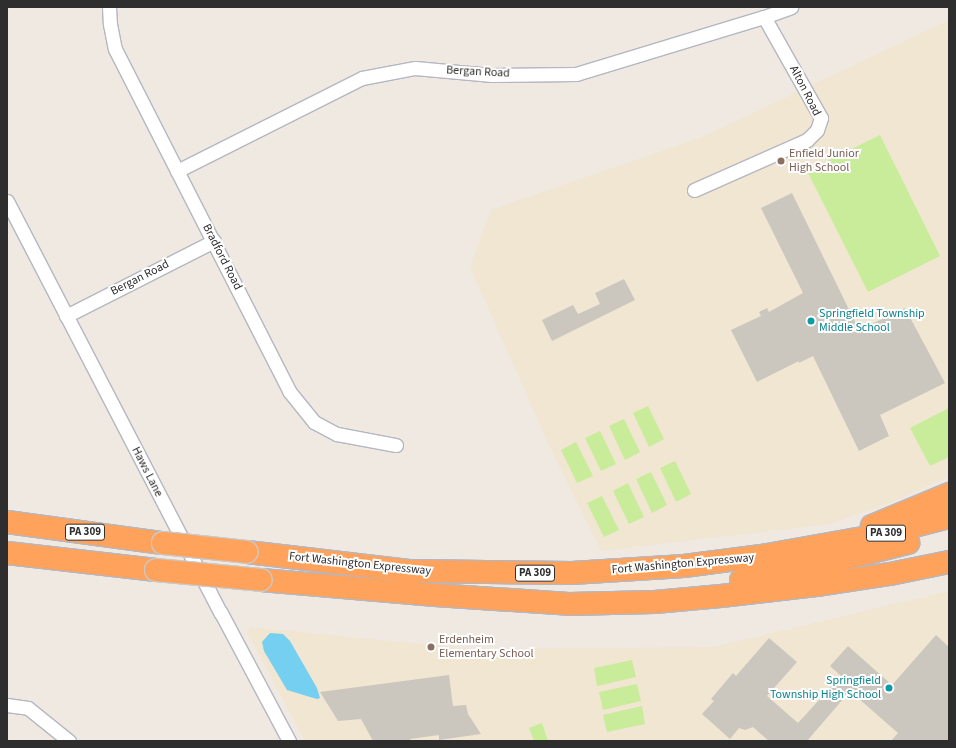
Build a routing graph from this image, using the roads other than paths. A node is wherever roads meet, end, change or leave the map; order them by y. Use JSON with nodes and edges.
{"nodes":[{"id":1,"x":109,"y":7,"type":"edge"},
{"id":2,"x":791,"y":7,"type":"edge"},
{"id":3,"x":764,"y":17,"type":"junction"},
{"id":4,"x":177,"y":171,"type":"junction"},
{"id":5,"x":694,"y":190,"type":"dead end"},
{"id":6,"x":7,"y":201,"type":"edge"},
{"id":7,"x":214,"y":241,"type":"junction"},
{"id":8,"x":66,"y":316,"type":"junction"},
{"id":9,"x":396,"y":445,"type":"dead end"},
{"id":10,"x":949,"y":494,"type":"edge"},
{"id":11,"x":949,"y":516,"type":"edge"},
{"id":12,"x":7,"y":522,"type":"edge"},
{"id":13,"x":949,"y":532,"type":"edge"},
{"id":14,"x":822,"y":546,"type":"junction"},
{"id":15,"x":7,"y":553,"type":"edge"},
{"id":16,"x":949,"y":562,"type":"edge"},
{"id":17,"x":435,"y":595,"type":"junction"},
{"id":18,"x":7,"y":705,"type":"edge"},
{"id":19,"x":69,"y":741,"type":"edge"},
{"id":20,"x":289,"y":741,"type":"edge"}],
"edges":[{"from":1,"to":4,"type":"street","name":"Bradford Road"},
{"from":2,"to":3,"type":"street","name":"Bergan Road"},
{"from":3,"to":4,"type":"street","name":"Bergan Road"},
{"from":3,"to":5,"type":"street","name":"Alton Road"},
{"from":4,"to":7,"type":"street","name":"Bradford Road"},
{"from":6,"to":8,"type":"street","name":"Haws Lane"},
{"from":7,"to":8,"type":"street","name":"Bergan Road"},
{"from":7,"to":9,"type":"street","name":"Bradford Road"},
{"from":8,"to":20,"type":"street","name":"Haws Lane"},
{"from":10,"to":14,"type":"highway"},
{"from":11,"to":14,"type":"highway","name":"Fort Washington Expressway","number":"PA 309"},
{"from":12,"to":14,"type":"highway","name":"Fort Washington Expressway","number":"PA 309","bridge":true},
{"from":13,"to":17,"type":"highway","number":"PA 309"},
{"from":15,"to":17,"type":"highway","number":"PA 309","bridge":true},
{"from":16,"to":17,"type":"highway"},
{"from":18,"to":19,"type":"street"}]}
